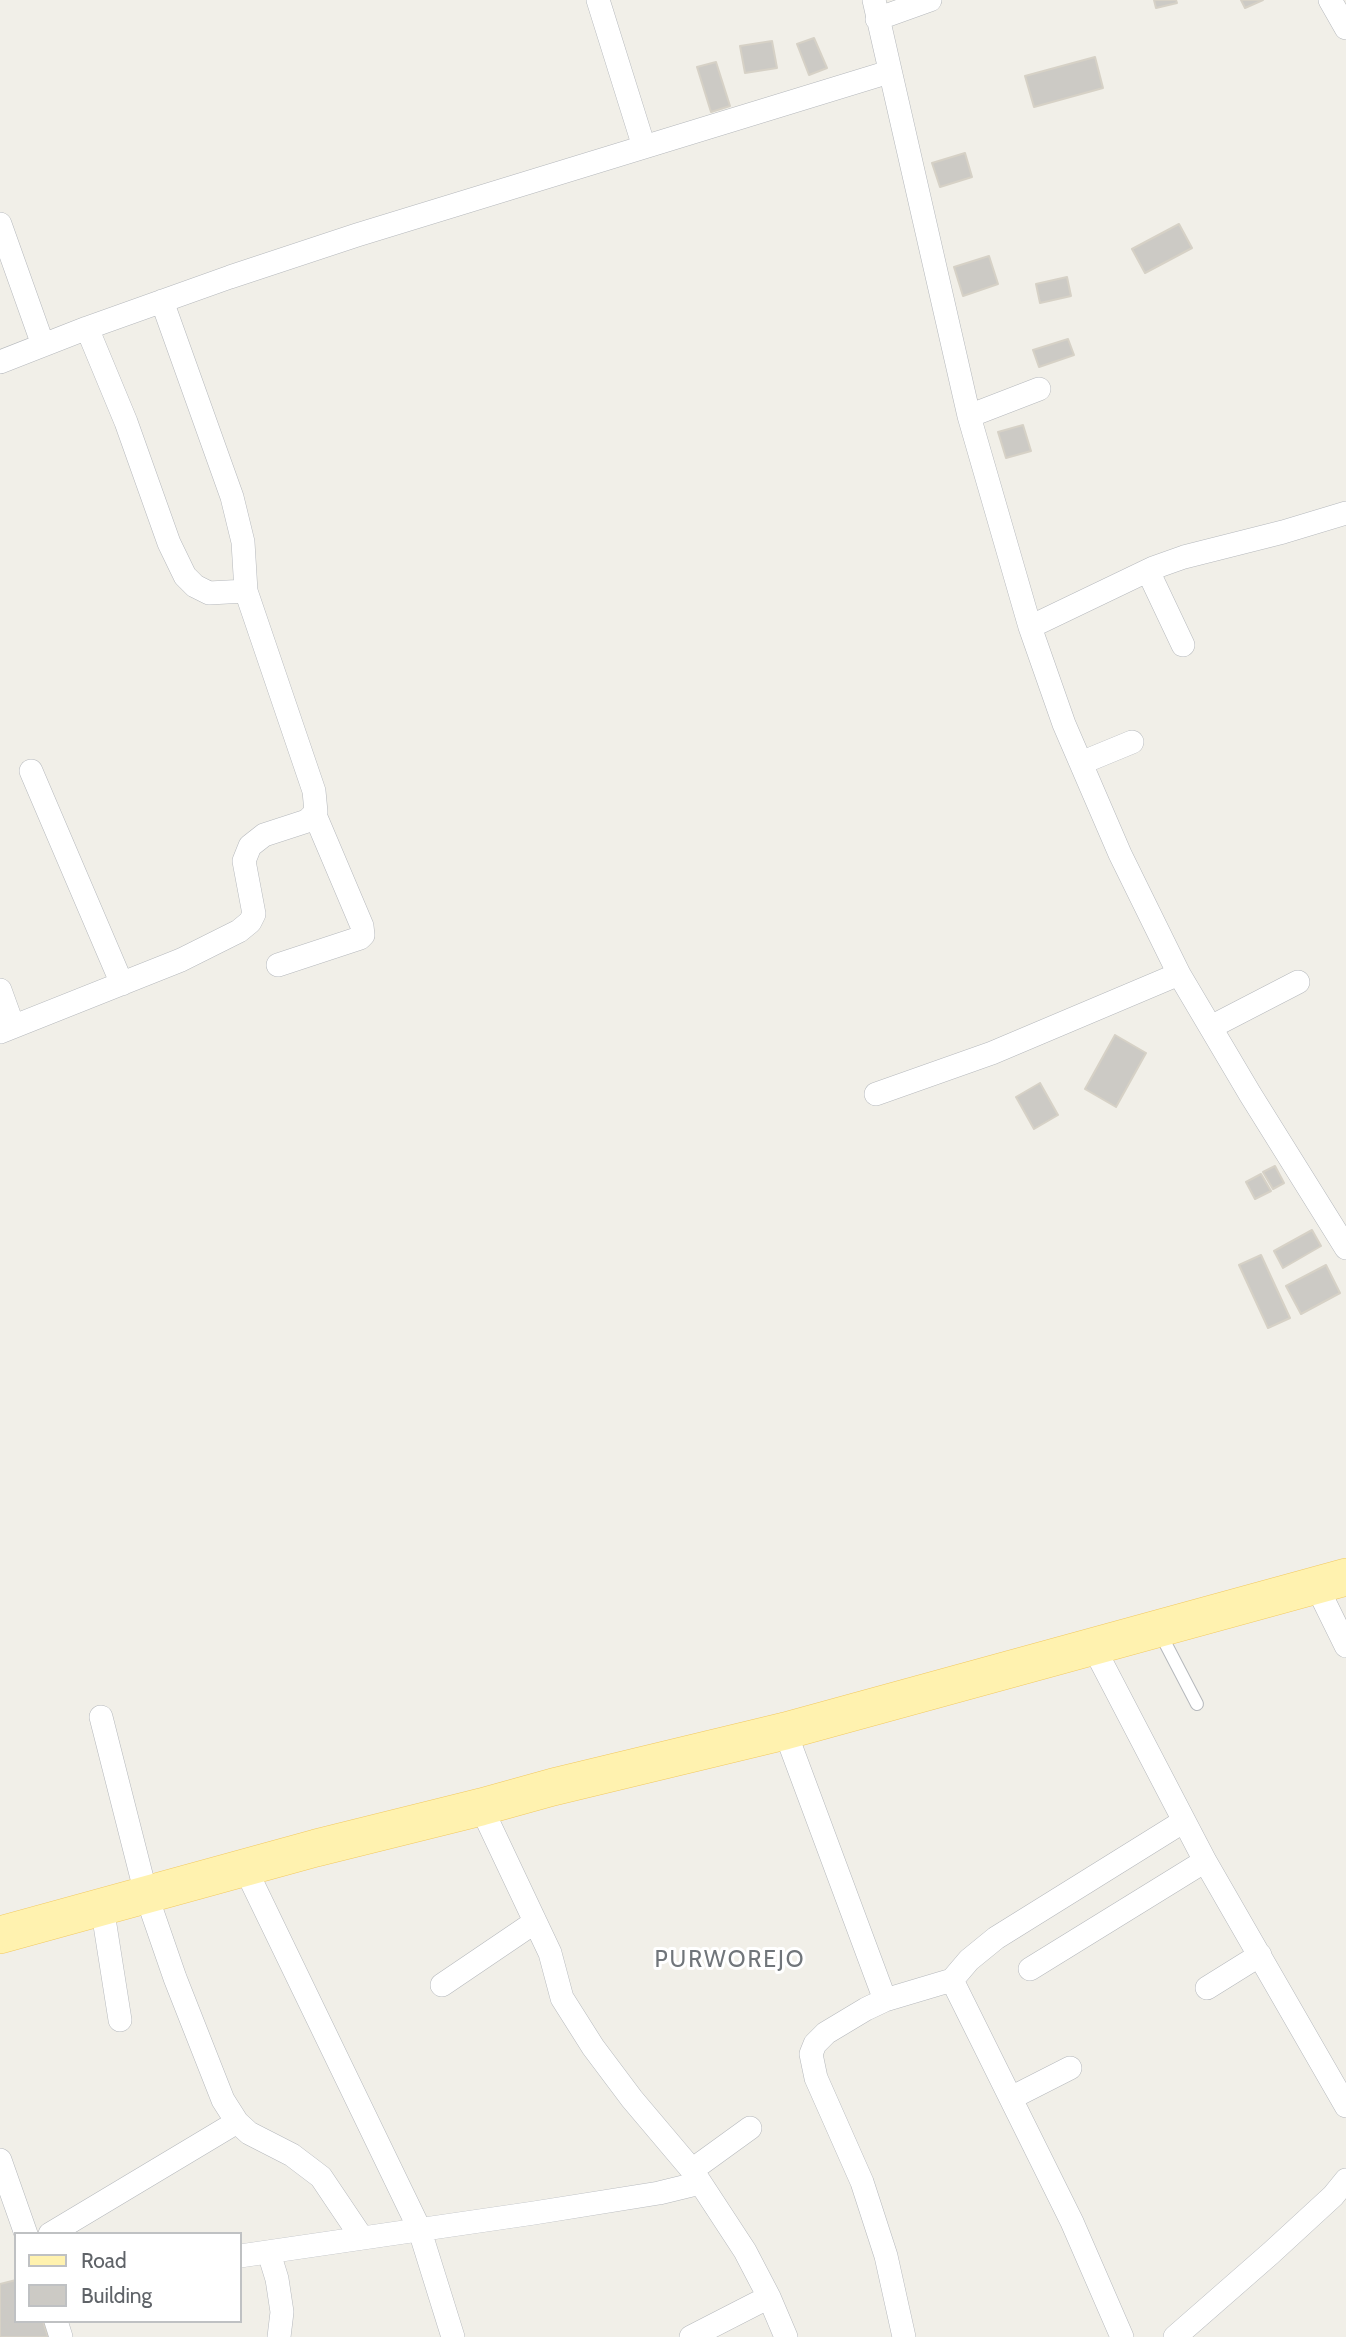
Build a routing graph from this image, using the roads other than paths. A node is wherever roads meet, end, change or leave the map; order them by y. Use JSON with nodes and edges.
{"nodes":[{"id":1,"x":598,"y":0,"type":"edge"},
{"id":2,"x":930,"y":0,"type":"edge"},
{"id":3,"x":1330,"y":0,"type":"edge"},
{"id":4,"x":876,"y":9,"type":"edge"},
{"id":5,"x":1346,"y":28,"type":"edge"},
{"id":6,"x":889,"y":72,"type":"junction"},
{"id":7,"x":644,"y":147,"type":"junction"},
{"id":8,"x":0,"y":224,"type":"edge"},
{"id":9,"x":10,"y":283,"type":"edge"},
{"id":10,"x":162,"y":302,"type":"junction"},
{"id":11,"x":87,"y":328,"type":"junction"},
{"id":12,"x":43,"y":345,"type":"junction"},
{"id":13,"x":0,"y":362,"type":"edge"},
{"id":14,"x":1039,"y":389,"type":"dead end"},
{"id":15,"x":969,"y":416,"type":"junction"},
{"id":16,"x":1346,"y":513,"type":"edge"},
{"id":17,"x":1148,"y":571,"type":"junction"},
{"id":18,"x":246,"y":592,"type":"junction"},
{"id":19,"x":1030,"y":627,"type":"junction"},
{"id":20,"x":1183,"y":645,"type":"dead end"},
{"id":21,"x":1132,"y":742,"type":"dead end"},
{"id":22,"x":1081,"y":763,"type":"junction"},
{"id":23,"x":31,"y":771,"type":"dead end"},
{"id":24,"x":315,"y":815,"type":"junction"},
{"id":25,"x":278,"y":965,"type":"dead end"},
{"id":26,"x":1179,"y":974,"type":"junction"},
{"id":27,"x":1298,"y":982,"type":"dead end"},
{"id":28,"x":122,"y":984,"type":"junction"},
{"id":29,"x":0,"y":990,"type":"edge"},
{"id":30,"x":1211,"y":1027,"type":"junction"},
{"id":31,"x":6,"y":1029,"type":"edge"},
{"id":32,"x":876,"y":1094,"type":"dead end"},
{"id":33,"x":1346,"y":1248,"type":"edge"},
{"id":34,"x":1331,"y":1581,"type":"edge"},
{"id":35,"x":1158,"y":1630,"type":"junction"},
{"id":36,"x":1346,"y":1646,"type":"edge"},
{"id":37,"x":1094,"y":1648,"type":"junction"},
{"id":38,"x":1196,"y":1704,"type":"dead end"},
{"id":39,"x":102,"y":1717,"type":"dead end"},
{"id":40,"x":785,"y":1731,"type":"junction"},
{"id":41,"x":481,"y":1807,"type":"junction"},
{"id":42,"x":1184,"y":1821,"type":"junction"},
{"id":43,"x":1205,"y":1861,"type":"junction"},
{"id":44,"x":245,"y":1868,"type":"junction"},
{"id":45,"x":146,"y":1894,"type":"junction"},
{"id":46,"x":102,"y":1906,"type":"junction"},
{"id":47,"x":535,"y":1922,"type":"junction"},
{"id":48,"x":0,"y":1935,"type":"edge"},
{"id":49,"x":1260,"y":1955,"type":"junction"},
{"id":50,"x":1030,"y":1969,"type":"dead end"},
{"id":51,"x":952,"y":1980,"type":"junction"},
{"id":52,"x":442,"y":1985,"type":"dead end"},
{"id":53,"x":1207,"y":1988,"type":"dead end"},
{"id":54,"x":885,"y":2000,"type":"junction"},
{"id":55,"x":120,"y":2020,"type":"dead end"},
{"id":56,"x":1070,"y":2068,"type":"dead end"},
{"id":57,"x":1011,"y":2098,"type":"junction"},
{"id":58,"x":1346,"y":2106,"type":"edge"},
{"id":59,"x":237,"y":2122,"type":"junction"},
{"id":60,"x":750,"y":2128,"type":"dead end"},
{"id":61,"x":0,"y":2160,"type":"edge"},
{"id":62,"x":696,"y":2177,"type":"junction"},
{"id":63,"x":1346,"y":2180,"type":"edge"},
{"id":64,"x":419,"y":2228,"type":"junction"},
{"id":65,"x":25,"y":2232,"type":"edge"},
{"id":66,"x":53,"y":2232,"type":"edge"},
{"id":67,"x":362,"y":2238,"type":"junction"},
{"id":68,"x":269,"y":2253,"type":"junction"},
{"id":69,"x":242,"y":2256,"type":"edge"},
{"id":70,"x":769,"y":2297,"type":"junction"},
{"id":71,"x":279,"y":2337,"type":"edge"},
{"id":72,"x":453,"y":2337,"type":"edge"},
{"id":73,"x":691,"y":2337,"type":"edge"},
{"id":74,"x":786,"y":2337,"type":"edge"},
{"id":75,"x":904,"y":2337,"type":"edge"},
{"id":76,"x":1122,"y":2337,"type":"edge"},
{"id":77,"x":1175,"y":2337,"type":"edge"}],
"edges":[{"from":1,"to":7,"type":"street"},
{"from":2,"to":4,"type":"street"},
{"from":3,"to":5,"type":"street"},
{"from":4,"to":6,"type":"street"},
{"from":6,"to":7,"type":"street"},
{"from":6,"to":15,"type":"street"},
{"from":7,"to":10,"type":"street"},
{"from":8,"to":9,"type":"street"},
{"from":9,"to":12,"type":"street"},
{"from":10,"to":11,"type":"street"},
{"from":10,"to":18,"type":"street"},
{"from":11,"to":12,"type":"street"},
{"from":11,"to":18,"type":"street"},
{"from":12,"to":13,"type":"street"},
{"from":14,"to":15,"type":"street"},
{"from":15,"to":19,"type":"street"},
{"from":16,"to":17,"type":"street"},
{"from":17,"to":19,"type":"street"},
{"from":17,"to":20,"type":"street"},
{"from":18,"to":24,"type":"street"},
{"from":19,"to":22,"type":"street"},
{"from":21,"to":22,"type":"street"},
{"from":22,"to":26,"type":"street"},
{"from":23,"to":28,"type":"street"},
{"from":24,"to":25,"type":"street"},
{"from":24,"to":28,"type":"street"},
{"from":26,"to":30,"type":"street"},
{"from":26,"to":32,"type":"street"},
{"from":27,"to":30,"type":"street"},
{"from":28,"to":31,"type":"street"},
{"from":29,"to":31,"type":"street"},
{"from":30,"to":33,"type":"street"},
{"from":34,"to":35,"type":"main road"},
{"from":34,"to":36,"type":"street"},
{"from":35,"to":37,"type":"main road"},
{"from":35,"to":38,"type":"lane"},
{"from":37,"to":40,"type":"main road"},
{"from":37,"to":42,"type":"street"},
{"from":39,"to":45,"type":"street"},
{"from":40,"to":41,"type":"main road"},
{"from":40,"to":54,"type":"street"},
{"from":41,"to":44,"type":"main road"},
{"from":41,"to":47,"type":"street"},
{"from":42,"to":43,"type":"street"},
{"from":42,"to":51,"type":"street"},
{"from":43,"to":49,"type":"street"},
{"from":43,"to":50,"type":"street"},
{"from":44,"to":45,"type":"main road"},
{"from":44,"to":64,"type":"street"},
{"from":45,"to":46,"type":"main road"},
{"from":45,"to":59,"type":"street"},
{"from":46,"to":48,"type":"main road"},
{"from":46,"to":55,"type":"street"},
{"from":47,"to":52,"type":"street"},
{"from":47,"to":62,"type":"street"},
{"from":49,"to":53,"type":"street"},
{"from":49,"to":58,"type":"street"},
{"from":51,"to":54,"type":"street"},
{"from":51,"to":57,"type":"street"},
{"from":54,"to":75,"type":"street"},
{"from":56,"to":57,"type":"street"},
{"from":57,"to":76,"type":"street"},
{"from":59,"to":66,"type":"street"},
{"from":59,"to":67,"type":"street"},
{"from":60,"to":62,"type":"street"},
{"from":61,"to":65,"type":"street"},
{"from":62,"to":64,"type":"street"},
{"from":62,"to":70,"type":"street"},
{"from":63,"to":77,"type":"street"},
{"from":64,"to":67,"type":"street"},
{"from":64,"to":72,"type":"street"},
{"from":67,"to":68,"type":"street"},
{"from":68,"to":69,"type":"street"},
{"from":68,"to":71,"type":"street"},
{"from":70,"to":73,"type":"street"},
{"from":70,"to":74,"type":"street"}]}
